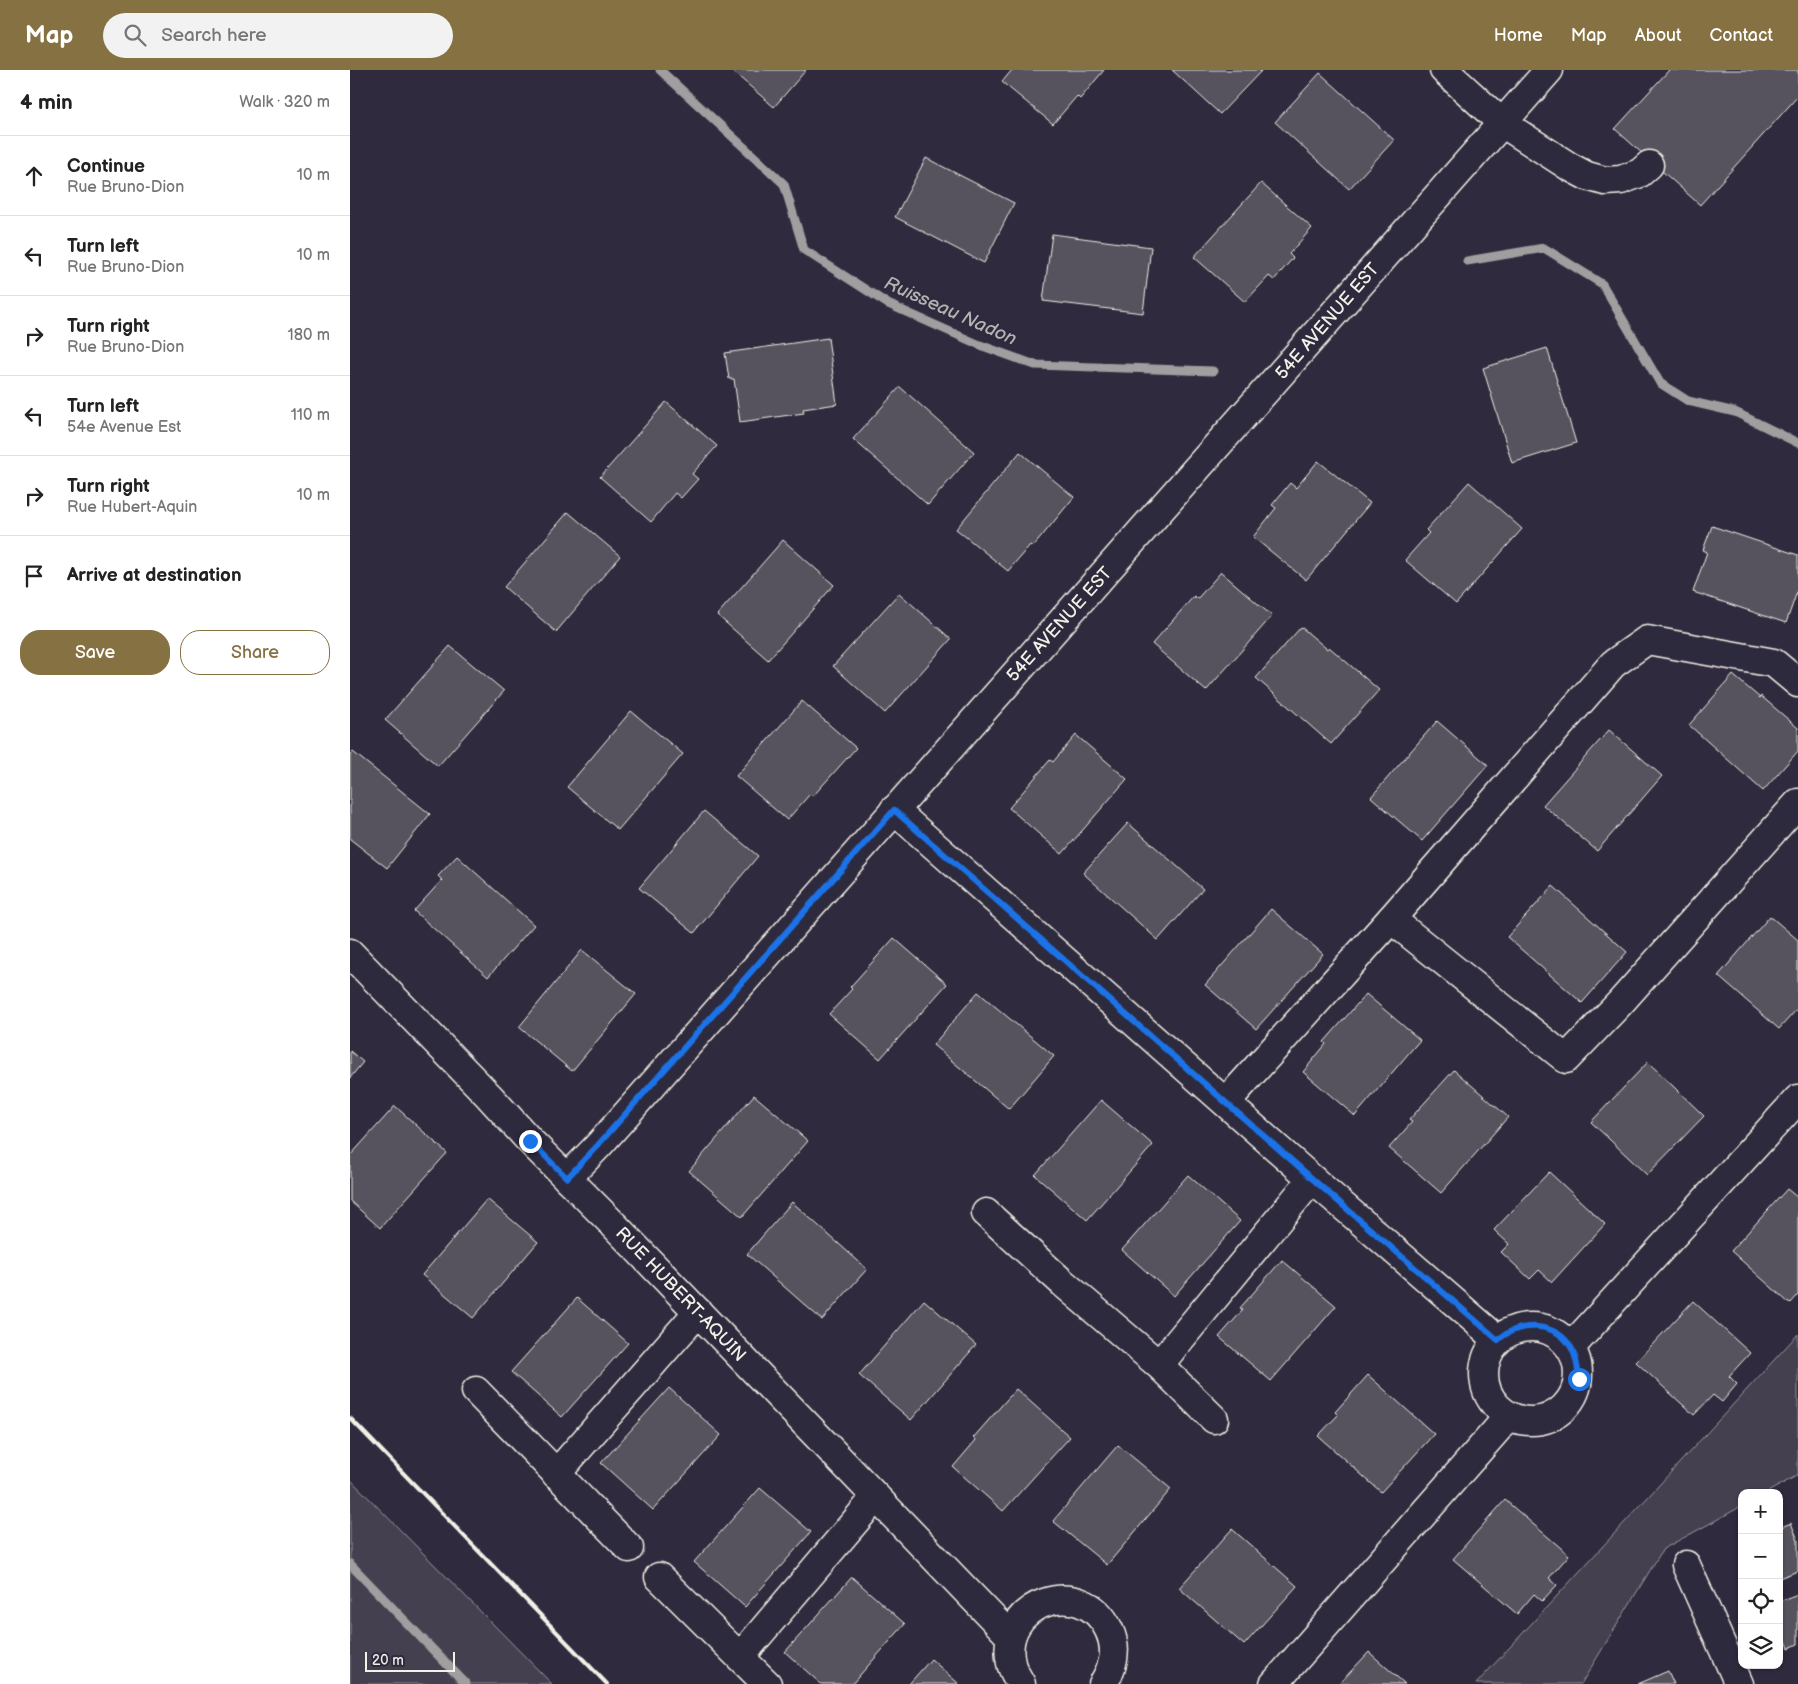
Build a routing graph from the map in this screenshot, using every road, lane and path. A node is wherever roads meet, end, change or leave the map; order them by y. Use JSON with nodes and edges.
{"nodes":[{"id":1,"x":1444,"y":70,"type":"edge"},
{"id":2,"x":1549,"y":70,"type":"edge"},
{"id":3,"x":1502,"y":123,"type":"junction"},
{"id":4,"x":1649,"y":165,"type":"dead end"},
{"id":5,"x":1798,"y":683,"type":"edge"},
{"id":6,"x":1798,"y":803,"type":"edge"},
{"id":7,"x":894,"y":810,"type":"junction"},
{"id":8,"x":1391,"y":919,"type":"junction"},
{"id":9,"x":350,"y":953,"type":"edge"},
{"id":10,"x":1798,"y":1099,"type":"edge"},
{"id":11,"x":1226,"y":1102,"type":"junction"},
{"id":12,"x":567,"y":1178,"type":"junction"},
{"id":13,"x":1312,"y":1179,"type":"junction"},
{"id":14,"x":986,"y":1213,"type":"dead end"},
{"id":15,"x":698,"y":1312,"type":"junction"},
{"id":16,"x":1498,"y":1340,"type":"junction"},
{"id":17,"x":1571,"y":1347,"type":"junction"},
{"id":18,"x":1159,"y":1365,"type":"junction"},
{"id":19,"x":476,"y":1391,"type":"dead end"},
{"id":20,"x":1508,"y":1416,"type":"junction"},
{"id":21,"x":1214,"y":1419,"type":"dead end"},
{"id":22,"x":556,"y":1474,"type":"junction"},
{"id":23,"x":876,"y":1497,"type":"junction"},
{"id":24,"x":629,"y":1548,"type":"dead end"},
{"id":25,"x":1686,"y":1565,"type":"dead end"},
{"id":26,"x":659,"y":1577,"type":"dead end"},
{"id":27,"x":1011,"y":1637,"type":"junction"},
{"id":28,"x":740,"y":1657,"type":"junction"},
{"id":29,"x":1106,"y":1683,"type":"edge"},
{"id":30,"x":767,"y":1684,"type":"edge"},
{"id":31,"x":1021,"y":1684,"type":"edge"},
{"id":32,"x":1274,"y":1684,"type":"edge"},
{"id":33,"x":1740,"y":1684,"type":"edge"}],
"edges":[{"from":1,"to":3,"type":"street"},
{"from":2,"to":3,"type":"street","name":"54E AVENUE EST"},
{"from":3,"to":4,"type":"street"},
{"from":3,"to":7,"type":"street","name":"54E AVENUE EST"},
{"from":5,"to":8,"type":"street"},
{"from":6,"to":8,"type":"street"},
{"from":7,"to":11,"type":"street"},
{"from":7,"to":12,"type":"street","name":"54E AVENUE EST"},
{"from":8,"to":11,"type":"street"},
{"from":9,"to":12,"type":"street","name":"RUE HUBERT-AQUIN"},
{"from":10,"to":17,"type":"street"},
{"from":11,"to":13,"type":"street"},
{"from":12,"to":15,"type":"street","name":"RUE HUBERT-AQUIN"},
{"from":13,"to":16,"type":"street"},
{"from":13,"to":18,"type":"street"},
{"from":14,"to":18,"type":"street"},
{"from":15,"to":22,"type":"street"},
{"from":15,"to":23,"type":"street","name":"RUE HUBERT-AQUIN"},
{"from":16,"to":17,"type":"street"},
{"from":16,"to":20,"type":"street"},
{"from":17,"to":20,"type":"street"},
{"from":18,"to":21,"type":"street"},
{"from":19,"to":22,"type":"street"},
{"from":20,"to":32,"type":"street"},
{"from":22,"to":24,"type":"street"},
{"from":23,"to":27,"type":"street","name":"RUE HUBERT-AQUIN"},
{"from":23,"to":28,"type":"street"},
{"from":25,"to":33,"type":"street"},
{"from":26,"to":28,"type":"street"},
{"from":27,"to":29,"type":"street"},
{"from":27,"to":31,"type":"street"},
{"from":28,"to":30,"type":"street"}]}
